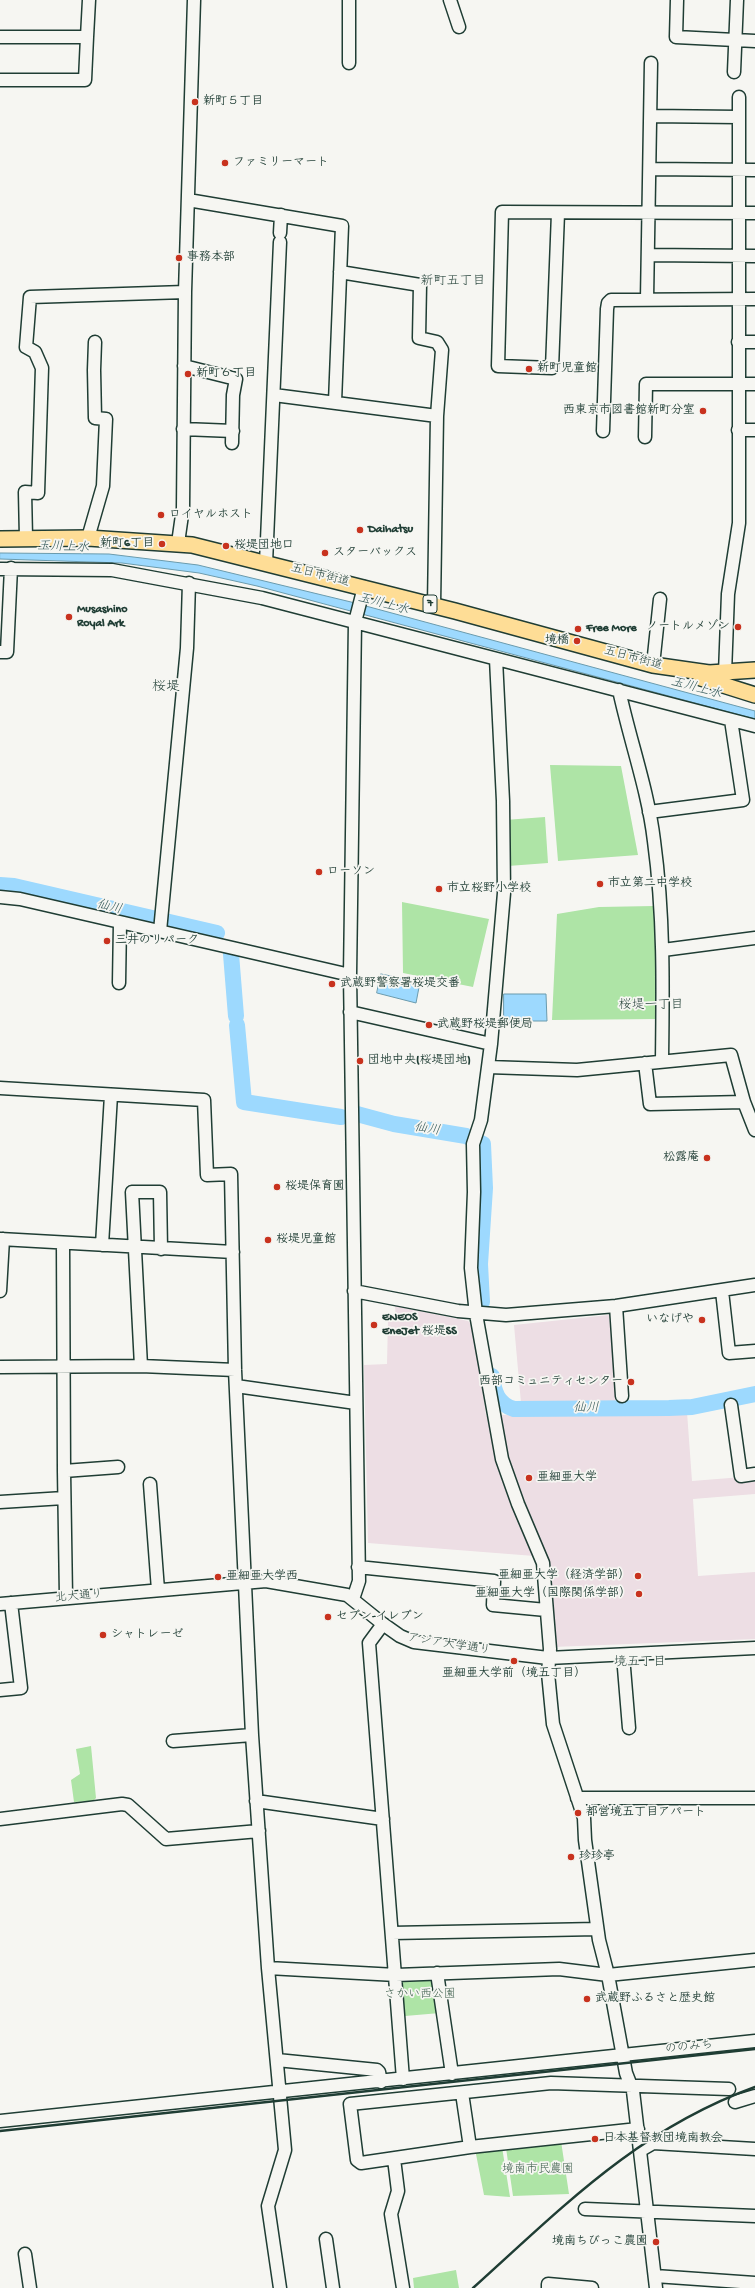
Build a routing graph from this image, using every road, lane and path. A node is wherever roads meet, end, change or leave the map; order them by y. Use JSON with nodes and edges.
{"nodes":[{"id":1,"x":88,"y":0,"type":"edge"},
{"id":2,"x":194,"y":0,"type":"edge"},
{"id":3,"x":349,"y":0,"type":"edge"},
{"id":4,"x":450,"y":0,"type":"edge"},
{"id":5,"x":677,"y":0,"type":"edge"},
{"id":6,"x":737,"y":0,"type":"edge"},
{"id":7,"x":459,"y":27,"type":"dead end"},
{"id":8,"x":0,"y":37,"type":"edge"},
{"id":9,"x":87,"y":37,"type":"junction"},
{"id":10,"x":735,"y":41,"type":"junction"},
{"id":11,"x":755,"y":41,"type":"edge"},
{"id":12,"x":349,"y":63,"type":"dead end"},
{"id":13,"x":651,"y":63,"type":"dead end"},
{"id":14,"x":734,"y":72,"type":"dead end"},
{"id":15,"x":0,"y":80,"type":"edge"},
{"id":16,"x":739,"y":97,"type":"dead end"},
{"id":17,"x":651,"y":116,"type":"junction"},
{"id":18,"x":738,"y":117,"type":"junction"},
{"id":19,"x":650,"y":169,"type":"junction"},
{"id":20,"x":739,"y":170,"type":"junction"},
{"id":21,"x":755,"y":170,"type":"edge"},
{"id":22,"x":188,"y":200,"type":"junction"},
{"id":23,"x":558,"y":213,"type":"junction"},
{"id":24,"x":649,"y":213,"type":"junction"},
{"id":25,"x":739,"y":213,"type":"junction"},
{"id":26,"x":755,"y":213,"type":"edge"},
{"id":27,"x":281,"y":215,"type":"junction"},
{"id":28,"x":648,"y":255,"type":"junction"},
{"id":29,"x":738,"y":256,"type":"junction"},
{"id":30,"x":755,"y":256,"type":"edge"},
{"id":31,"x":340,"y":272,"type":"junction"},
{"id":32,"x":185,"y":292,"type":"junction"},
{"id":33,"x":738,"y":298,"type":"junction"},
{"id":34,"x":755,"y":298,"type":"edge"},
{"id":35,"x":647,"y":299,"type":"junction"},
{"id":36,"x":95,"y":342,"type":"dead end"},
{"id":37,"x":738,"y":342,"type":"junction"},
{"id":38,"x":755,"y":342,"type":"edge"},
{"id":39,"x":184,"y":366,"type":"junction"},
{"id":40,"x":738,"y":384,"type":"junction"},
{"id":41,"x":755,"y":384,"type":"edge"},
{"id":42,"x":274,"y":395,"type":"junction"},
{"id":43,"x":335,"y":402,"type":"junction"},
{"id":44,"x":437,"y":416,"type":"junction"},
{"id":45,"x":183,"y":429,"type":"junction"},
{"id":46,"x":738,"y":430,"type":"junction"},
{"id":47,"x":755,"y":430,"type":"edge"},
{"id":48,"x":603,"y":432,"type":"dead end"},
{"id":49,"x":645,"y":437,"type":"dead end"},
{"id":50,"x":26,"y":538,"type":"junction"},
{"id":51,"x":88,"y":538,"type":"junction"},
{"id":52,"x":0,"y":539,"type":"edge"},
{"id":53,"x":178,"y":543,"type":"junction"},
{"id":54,"x":266,"y":563,"type":"junction"},
{"id":55,"x":5,"y":568,"type":"edge"},
{"id":56,"x":189,"y":583,"type":"junction"},
{"id":57,"x":363,"y":592,"type":"junction"},
{"id":58,"x":660,"y":599,"type":"dead end"},
{"id":59,"x":434,"y":606,"type":"junction"},
{"id":60,"x":356,"y":620,"type":"junction"},
{"id":61,"x":0,"y":652,"type":"edge"},
{"id":62,"x":496,"y":659,"type":"junction"},
{"id":63,"x":653,"y":665,"type":"junction"},
{"id":64,"x":680,"y":670,"type":"junction"},
{"id":65,"x":755,"y":670,"type":"edge"},
{"id":66,"x":731,"y":672,"type":"junction"},
{"id":67,"x":755,"y":680,"type":"edge"},
{"id":68,"x":619,"y":690,"type":"junction"},
{"id":69,"x":755,"y":695,"type":"edge"},
{"id":70,"x":732,"y":720,"type":"junction"},
{"id":71,"x":755,"y":726,"type":"edge"},
{"id":72,"x":649,"y":812,"type":"junction"},
{"id":73,"x":0,"y":897,"type":"edge"},
{"id":74,"x":161,"y":922,"type":"junction"},
{"id":75,"x":120,"y":923,"type":"junction"},
{"id":76,"x":755,"y":938,"type":"edge"},
{"id":77,"x":663,"y":950,"type":"junction"},
{"id":78,"x":350,"y":975,"type":"junction"},
{"id":79,"x":119,"y":983,"type":"dead end"},
{"id":80,"x":350,"y":1012,"type":"junction"},
{"id":81,"x":491,"y":1044,"type":"junction"},
{"id":82,"x":662,"y":1060,"type":"junction"},
{"id":83,"x":645,"y":1063,"type":"junction"},
{"id":84,"x":488,"y":1067,"type":"junction"},
{"id":85,"x":0,"y":1088,"type":"edge"},
{"id":86,"x":110,"y":1095,"type":"junction"},
{"id":87,"x":744,"y":1102,"type":"junction"},
{"id":88,"x":755,"y":1130,"type":"edge"},
{"id":89,"x":1,"y":1239,"type":"edge"},
{"id":90,"x":63,"y":1243,"type":"junction"},
{"id":91,"x":102,"y":1245,"type":"junction"},
{"id":92,"x":134,"y":1247,"type":"junction"},
{"id":93,"x":161,"y":1249,"type":"junction"},
{"id":94,"x":233,"y":1252,"type":"junction"},
{"id":95,"x":755,"y":1285,"type":"edge"},
{"id":96,"x":354,"y":1290,"type":"junction"},
{"id":97,"x":0,"y":1291,"type":"edge"},
{"id":98,"x":722,"y":1291,"type":"junction"},
{"id":99,"x":616,"y":1306,"type":"junction"},
{"id":100,"x":476,"y":1314,"type":"junction"},
{"id":101,"x":755,"y":1351,"type":"edge"},
{"id":102,"x":63,"y":1366,"type":"junction"},
{"id":103,"x":141,"y":1366,"type":"junction"},
{"id":104,"x":0,"y":1367,"type":"edge"},
{"id":105,"x":235,"y":1370,"type":"junction"},
{"id":106,"x":236,"y":1386,"type":"junction"},
{"id":107,"x":622,"y":1396,"type":"dead end"},
{"id":108,"x":356,"y":1403,"type":"junction"},
{"id":109,"x":732,"y":1405,"type":"dead end"},
{"id":110,"x":118,"y":1467,"type":"dead end"},
{"id":111,"x":64,"y":1471,"type":"junction"},
{"id":112,"x":755,"y":1474,"type":"edge"},
{"id":113,"x":150,"y":1484,"type":"dead end"},
{"id":114,"x":64,"y":1498,"type":"junction"},
{"id":115,"x":0,"y":1502,"type":"edge"},
{"id":116,"x":358,"y":1567,"type":"junction"},
{"id":117,"x":244,"y":1582,"type":"junction"},
{"id":118,"x":158,"y":1590,"type":"junction"},
{"id":119,"x":66,"y":1598,"type":"junction"},
{"id":120,"x":352,"y":1599,"type":"junction"},
{"id":121,"x":6,"y":1603,"type":"edge"},
{"id":122,"x":546,"y":1610,"type":"junction"},
{"id":123,"x":383,"y":1624,"type":"junction"},
{"id":124,"x":755,"y":1648,"type":"edge"},
{"id":125,"x":623,"y":1656,"type":"junction"},
{"id":126,"x":548,"y":1658,"type":"junction"},
{"id":127,"x":0,"y":1690,"type":"edge"},
{"id":128,"x":629,"y":1728,"type":"dead end"},
{"id":129,"x":252,"y":1734,"type":"junction"},
{"id":130,"x":173,"y":1741,"type":"dead end"},
{"id":131,"x":577,"y":1798,"type":"junction"},
{"id":132,"x":755,"y":1798,"type":"edge"},
{"id":133,"x":256,"y":1801,"type":"junction"},
{"id":134,"x":0,"y":1818,"type":"edge"},
{"id":135,"x":383,"y":1819,"type":"junction"},
{"id":136,"x":259,"y":1831,"type":"junction"},
{"id":137,"x":597,"y":1929,"type":"junction"},
{"id":138,"x":392,"y":1933,"type":"junction"},
{"id":139,"x":755,"y":1960,"type":"edge"},
{"id":140,"x":268,"y":1968,"type":"junction"},
{"id":141,"x":437,"y":1974,"type":"junction"},
{"id":142,"x":396,"y":1975,"type":"junction"},
{"id":143,"x":608,"y":1975,"type":"junction"},
{"id":144,"x":755,"y":2041,"type":"edge"},
{"id":145,"x":623,"y":2055,"type":"junction"},
{"id":146,"x":277,"y":2060,"type":"junction"},
{"id":147,"x":452,"y":2074,"type":"junction"},
{"id":148,"x":404,"y":2079,"type":"junction"},
{"id":149,"x":381,"y":2082,"type":"junction"},
{"id":150,"x":630,"y":2087,"type":"junction"},
{"id":151,"x":729,"y":2090,"type":"dead end"},
{"id":152,"x":280,"y":2092,"type":"junction"},
{"id":153,"x":462,"y":2092,"type":"junction"},
{"id":154,"x":755,"y":2096,"type":"edge"},
{"id":155,"x":735,"y":2102,"type":"dead end"},
{"id":156,"x":0,"y":2121,"type":"edge"},
{"id":157,"x":638,"y":2129,"type":"junction"},
{"id":158,"x":470,"y":2147,"type":"junction"},
{"id":159,"x":755,"y":2149,"type":"edge"},
{"id":160,"x":641,"y":2150,"type":"junction"},
{"id":161,"x":394,"y":2159,"type":"junction"},
{"id":162,"x":585,"y":2209,"type":"dead end"},
{"id":163,"x":648,"y":2211,"type":"junction"},
{"id":164,"x":755,"y":2216,"type":"edge"},
{"id":165,"x":326,"y":2239,"type":"dead end"},
{"id":166,"x":25,"y":2254,"type":"dead end"},
{"id":167,"x":656,"y":2282,"type":"edge"},
{"id":168,"x":755,"y":2283,"type":"edge"},
{"id":169,"x":30,"y":2288,"type":"edge"},
{"id":170,"x":280,"y":2288,"type":"edge"},
{"id":171,"x":333,"y":2288,"type":"edge"},
{"id":172,"x":403,"y":2288,"type":"edge"},
{"id":173,"x":548,"y":2288,"type":"edge"},
{"id":174,"x":592,"y":2288,"type":"edge"}],
"edges":[{"from":1,"to":9,"type":"street"},
{"from":2,"to":22,"type":"street"},
{"from":3,"to":12,"type":"street"},
{"from":4,"to":7,"type":"street"},
{"from":5,"to":10,"type":"street"},
{"from":6,"to":10,"type":"street"},
{"from":8,"to":9,"type":"street"},
{"from":9,"to":15,"type":"street"},
{"from":10,"to":11,"type":"street"},
{"from":10,"to":14,"type":"street"},
{"from":13,"to":17,"type":"street"},
{"from":16,"to":18,"type":"street"},
{"from":17,"to":18,"type":"street"},
{"from":17,"to":19,"type":"street"},
{"from":18,"to":20,"type":"street"},
{"from":19,"to":20,"type":"street"},
{"from":19,"to":24,"type":"street"},
{"from":20,"to":21,"type":"street"},
{"from":20,"to":25,"type":"street"},
{"from":22,"to":27,"type":"street"},
{"from":22,"to":32,"type":"street"},
{"from":23,"to":23,"type":"street"},
{"from":23,"to":24,"type":"street"},
{"from":24,"to":25,"type":"street"},
{"from":24,"to":28,"type":"street"},
{"from":25,"to":26,"type":"street"},
{"from":25,"to":29,"type":"street"},
{"from":27,"to":31,"type":"street"},
{"from":27,"to":42,"type":"street"},
{"from":28,"to":29,"type":"street"},
{"from":28,"to":35,"type":"street"},
{"from":29,"to":30,"type":"street"},
{"from":29,"to":33,"type":"street"},
{"from":31,"to":43,"type":"street"},
{"from":31,"to":44,"type":"street"},
{"from":32,"to":39,"type":"street"},
{"from":32,"to":50,"type":"street"},
{"from":33,"to":34,"type":"street"},
{"from":33,"to":35,"type":"street"},
{"from":33,"to":37,"type":"street"},
{"from":35,"to":48,"type":"street"},
{"from":36,"to":51,"type":"street"},
{"from":37,"to":38,"type":"street"},
{"from":37,"to":40,"type":"street"},
{"from":39,"to":45,"type":"street"},
{"from":39,"to":45,"type":"street"},
{"from":40,"to":41,"type":"street"},
{"from":40,"to":46,"type":"street"},
{"from":40,"to":49,"type":"street"},
{"from":42,"to":43,"type":"street"},
{"from":42,"to":54,"type":"street"},
{"from":43,"to":44,"type":"street"},
{"from":44,"to":59,"type":"street"},
{"from":45,"to":53,"type":"street"},
{"from":46,"to":47,"type":"street"},
{"from":46,"to":66,"type":"street"},
{"from":50,"to":51,"type":"main road","name":"五日市街道","number":"7"},
{"from":50,"to":52,"type":"main road","name":"五日市街道","number":"7"},
{"from":51,"to":53,"type":"main road","name":"五日市街道","number":"7"},
{"from":53,"to":54,"type":"main road","name":"五日市街道","number":"7"},
{"from":54,"to":57,"type":"main road","name":"五日市街道","number":"7"},
{"from":55,"to":56,"type":"street"},
{"from":55,"to":61,"type":"street"},
{"from":56,"to":60,"type":"street"},
{"from":56,"to":74,"type":"street"},
{"from":57,"to":59,"type":"main road","name":"五日市街道","number":"7"},
{"from":57,"to":60,"type":"street"},
{"from":58,"to":63,"type":"street"},
{"from":59,"to":63,"type":"main road","name":"五日市街道","number":"7"},
{"from":60,"to":62,"type":"street"},
{"from":60,"to":78,"type":"street"},
{"from":62,"to":68,"type":"street"},
{"from":62,"to":81,"type":"street"},
{"from":63,"to":64,"type":"main road","name":"五日市街道","number":"7"},
{"from":64,"to":66,"type":"main road","name":"五日市街道","number":"7"},
{"from":64,"to":69,"type":"main road","name":"五日市街道","number":"7"},
{"from":65,"to":66,"type":"main road","name":"五日市街道","number":"7"},
{"from":66,"to":67,"type":"main road"},
{"from":68,"to":70,"type":"street"},
{"from":68,"to":72,"type":"street"},
{"from":70,"to":71,"type":"street"},
{"from":70,"to":72,"type":"street"},
{"from":72,"to":77,"type":"street"},
{"from":73,"to":75,"type":"street"},
{"from":74,"to":75,"type":"street"},
{"from":74,"to":78,"type":"street"},
{"from":75,"to":79,"type":"street"},
{"from":76,"to":77,"type":"street"},
{"from":77,"to":82,"type":"street"},
{"from":78,"to":80,"type":"street"},
{"from":80,"to":81,"type":"street"},
{"from":80,"to":96,"type":"street"},
{"from":81,"to":84,"type":"street"},
{"from":82,"to":83,"type":"street"},
{"from":82,"to":87,"type":"street"},
{"from":83,"to":84,"type":"street"},
{"from":83,"to":87,"type":"street"},
{"from":84,"to":100,"type":"street"},
{"from":85,"to":86,"type":"street"},
{"from":86,"to":91,"type":"street"},
{"from":86,"to":94,"type":"street"},
{"from":87,"to":88,"type":"street"},
{"from":89,"to":90,"type":"street"},
{"from":89,"to":97,"type":"street"},
{"from":90,"to":91,"type":"street"},
{"from":90,"to":102,"type":"street"},
{"from":91,"to":92,"type":"street"},
{"from":92,"to":93,"type":"street"},
{"from":92,"to":93,"type":"street"},
{"from":92,"to":103,"type":"street"},
{"from":93,"to":94,"type":"street"},
{"from":94,"to":105,"type":"street"},
{"from":95,"to":98,"type":"street"},
{"from":96,"to":100,"type":"street"},
{"from":96,"to":108,"type":"street"},
{"from":98,"to":99,"type":"street"},
{"from":98,"to":101,"type":"street"},
{"from":99,"to":100,"type":"street"},
{"from":99,"to":107,"type":"street"},
{"from":100,"to":122,"type":"street"},
{"from":102,"to":103,"type":"street"},
{"from":102,"to":104,"type":"street"},
{"from":102,"to":111,"type":"street"},
{"from":103,"to":105,"type":"street"},
{"from":105,"to":106,"type":"street"},
{"from":106,"to":108,"type":"street"},
{"from":106,"to":117,"type":"street"},
{"from":108,"to":116,"type":"street"},
{"from":109,"to":112,"type":"street"},
{"from":110,"to":111,"type":"street"},
{"from":111,"to":114,"type":"street"},
{"from":113,"to":118,"type":"street"},
{"from":114,"to":115,"type":"street"},
{"from":114,"to":119,"type":"street"},
{"from":116,"to":120,"type":"street"},
{"from":116,"to":122,"type":"street"},
{"from":117,"to":118,"type":"street","name":"アジア大学通り"},
{"from":117,"to":120,"type":"street","name":"アジア大学通り"},
{"from":117,"to":129,"type":"street"},
{"from":118,"to":119,"type":"street","name":"北大通り"},
{"from":119,"to":121,"type":"street","name":"北大通り"},
{"from":120,"to":123,"type":"street","name":"アジア大学通り"},
{"from":121,"to":127,"type":"street"},
{"from":122,"to":126,"type":"street"},
{"from":123,"to":126,"type":"street","name":"アジア大学通り"},
{"from":123,"to":135,"type":"street"},
{"from":124,"to":125,"type":"street","name":"アジア大学通り"},
{"from":125,"to":126,"type":"street","name":"アジア大学通り"},
{"from":125,"to":128,"type":"street"},
{"from":126,"to":131,"type":"street"},
{"from":129,"to":130,"type":"street"},
{"from":129,"to":133,"type":"street"},
{"from":131,"to":132,"type":"street"},
{"from":131,"to":137,"type":"street"},
{"from":133,"to":135,"type":"street"},
{"from":133,"to":136,"type":"street"},
{"from":134,"to":136,"type":"street"},
{"from":135,"to":138,"type":"street"},
{"from":136,"to":140,"type":"street"},
{"from":137,"to":138,"type":"street"},
{"from":137,"to":143,"type":"street"},
{"from":138,"to":142,"type":"street"},
{"from":139,"to":143,"type":"street"},
{"from":140,"to":142,"type":"street"},
{"from":140,"to":146,"type":"street"},
{"from":141,"to":142,"type":"street"},
{"from":141,"to":143,"type":"street"},
{"from":141,"to":147,"type":"street"},
{"from":142,"to":148,"type":"street"},
{"from":143,"to":145,"type":"street"},
{"from":144,"to":145,"type":"street","name":"ののみち"},
{"from":145,"to":147,"type":"street","name":"ののみち"},
{"from":145,"to":150,"type":"street"},
{"from":146,"to":149,"type":"street"},
{"from":146,"to":152,"type":"street"},
{"from":147,"to":148,"type":"street","name":"ののみち"},
{"from":148,"to":149,"type":"street","name":"ののみち"},
{"from":149,"to":152,"type":"street","name":"ののみち"},
{"from":150,"to":151,"type":"street"},
{"from":150,"to":153,"type":"street"},
{"from":150,"to":157,"type":"street"},
{"from":152,"to":156,"type":"street","name":"ののみち"},
{"from":152,"to":170,"type":"street"},
{"from":153,"to":158,"type":"street"},
{"from":153,"to":161,"type":"street"},
{"from":154,"to":155,"type":"street"},
{"from":157,"to":158,"type":"street"},
{"from":157,"to":160,"type":"street"},
{"from":158,"to":161,"type":"street"},
{"from":159,"to":160,"type":"street"},
{"from":160,"to":163,"type":"street"},
{"from":161,"to":172,"type":"street"},
{"from":162,"to":163,"type":"street"},
{"from":163,"to":164,"type":"street"},
{"from":163,"to":167,"type":"street"},
{"from":165,"to":171,"type":"street"},
{"from":166,"to":169,"type":"street"},
{"from":167,"to":168,"type":"street"},
{"from":173,"to":174,"type":"street"}]}
